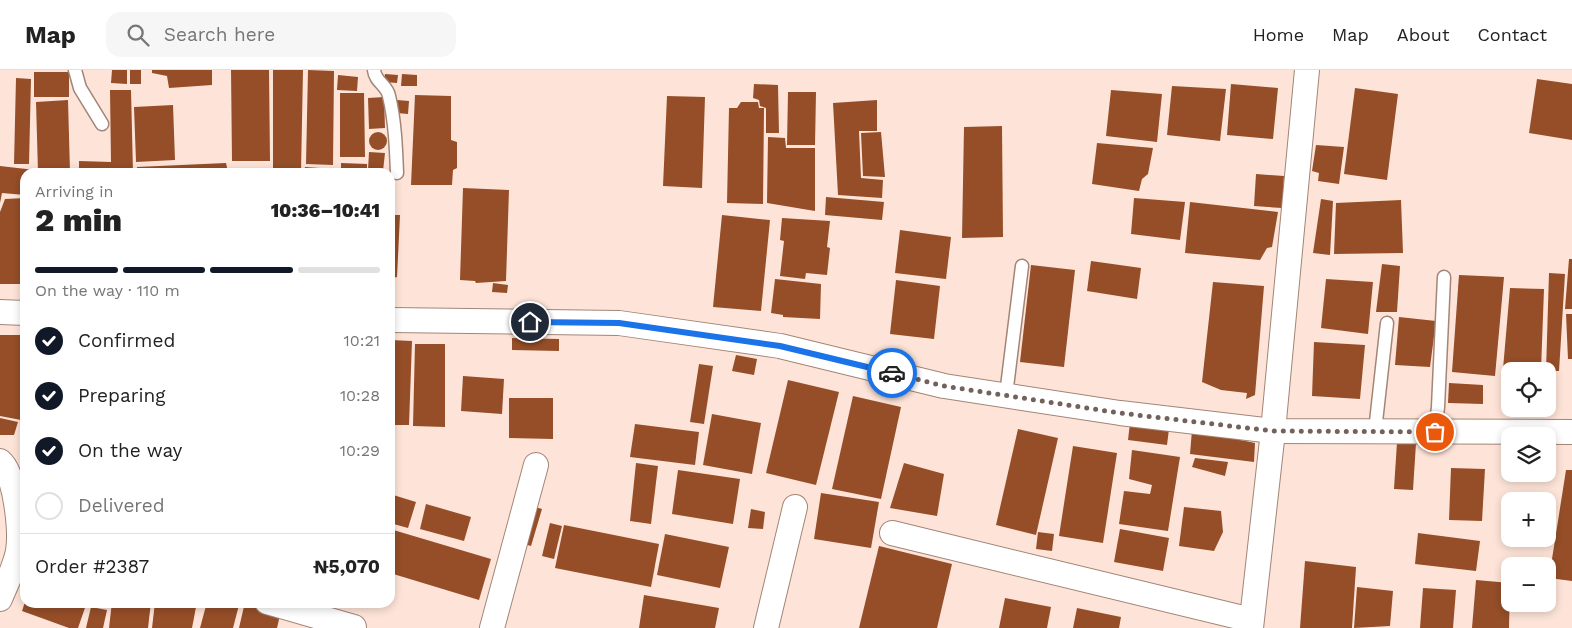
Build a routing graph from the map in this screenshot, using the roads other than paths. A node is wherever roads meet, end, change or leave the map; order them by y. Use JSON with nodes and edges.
{"nodes":[{"id":1,"x":75,"y":70,"type":"edge"},
{"id":2,"x":374,"y":70,"type":"edge"},
{"id":3,"x":1307,"y":70,"type":"edge"},
{"id":4,"x":102,"y":124,"type":"dead end"},
{"id":5,"x":397,"y":173,"type":"dead end"},
{"id":6,"x":1022,"y":266,"type":"dead end"},
{"id":7,"x":1444,"y":277,"type":"dead end"},
{"id":8,"x":0,"y":312,"type":"edge"},
{"id":9,"x":20,"y":313,"type":"edge"},
{"id":10,"x":395,"y":320,"type":"edge"},
{"id":11,"x":1387,"y":323,"type":"dead end"},
{"id":12,"x":1006,"y":395,"type":"junction"},
{"id":13,"x":1273,"y":431,"type":"junction"},
{"id":14,"x":1375,"y":431,"type":"junction"},
{"id":15,"x":1435,"y":432,"type":"junction"},
{"id":16,"x":1572,"y":432,"type":"edge"},
{"id":17,"x":0,"y":461,"type":"edge"},
{"id":18,"x":536,"y":465,"type":"dead end"},
{"id":19,"x":795,"y":507,"type":"dead end"},
{"id":20,"x":892,"y":533,"type":"dead end"},
{"id":21,"x":20,"y":547,"type":"edge"},
{"id":22,"x":20,"y":556,"type":"edge"},
{"id":23,"x":0,"y":599,"type":"edge"},
{"id":24,"x":288,"y":608,"type":"edge"},
{"id":25,"x":1251,"y":624,"type":"edge"},
{"id":26,"x":354,"y":627,"type":"edge"},
{"id":27,"x":492,"y":628,"type":"edge"},
{"id":28,"x":766,"y":628,"type":"edge"}],
"edges":[{"from":1,"to":4,"type":"lane"},
{"from":2,"to":5,"type":"lane"},
{"from":3,"to":13,"type":"street"},
{"from":6,"to":12,"type":"lane"},
{"from":7,"to":15,"type":"lane"},
{"from":8,"to":9,"type":"street"},
{"from":10,"to":12,"type":"street"},
{"from":11,"to":14,"type":"lane"},
{"from":12,"to":13,"type":"street"},
{"from":13,"to":14,"type":"street"},
{"from":13,"to":25,"type":"street"},
{"from":14,"to":15,"type":"street"},
{"from":15,"to":16,"type":"street"},
{"from":17,"to":21,"type":"street"},
{"from":18,"to":27,"type":"street"},
{"from":19,"to":28,"type":"street"},
{"from":20,"to":25,"type":"street"},
{"from":22,"to":23,"type":"street"},
{"from":24,"to":26,"type":"street"}]}
